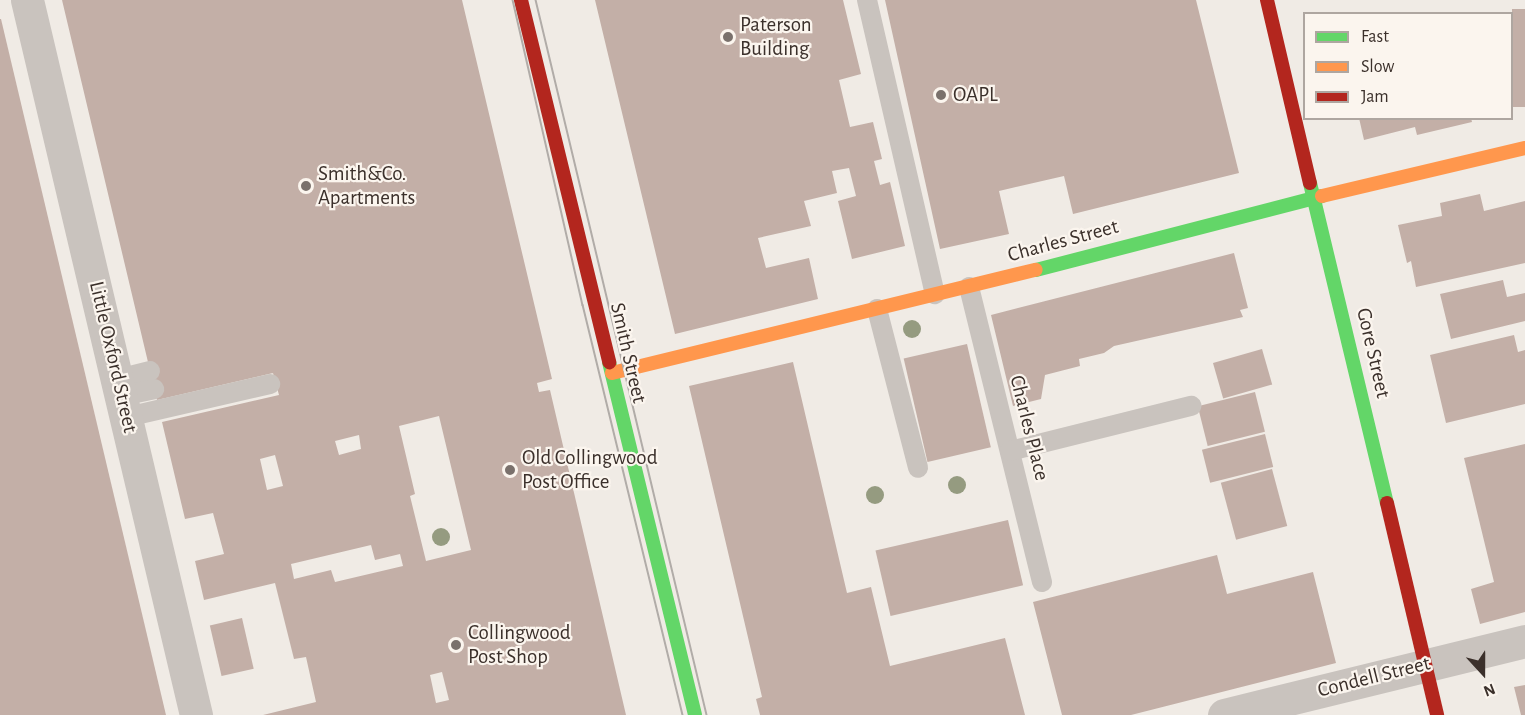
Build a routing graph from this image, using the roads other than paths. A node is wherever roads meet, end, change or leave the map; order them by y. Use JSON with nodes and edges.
{"nodes":[{"id":1,"x":27,"y":0,"type":"edge"},
{"id":2,"x":520,"y":0,"type":"edge"},
{"id":3,"x":867,"y":0,"type":"edge"},
{"id":4,"x":1274,"y":1,"type":"edge"},
{"id":5,"x":1525,"y":148,"type":"edge"},
{"id":6,"x":1314,"y":198,"type":"junction"},
{"id":7,"x":969,"y":287,"type":"junction"},
{"id":8,"x":935,"y":294,"type":"junction"},
{"id":9,"x":877,"y":309,"type":"junction"},
{"id":10,"x":612,"y":374,"type":"junction"},
{"id":11,"x":152,"y":380,"type":"dead end"},
{"id":12,"x":270,"y":384,"type":"dead end"},
{"id":13,"x":122,"y":397,"type":"junction"},
{"id":14,"x":1191,"y":406,"type":"dead end"},
{"id":15,"x":1010,"y":452,"type":"junction"},
{"id":16,"x":918,"y":468,"type":"dead end"},
{"id":17,"x":1042,"y":582,"type":"dead end"},
{"id":18,"x":1525,"y":640,"type":"edge"},
{"id":19,"x":1426,"y":665,"type":"junction"},
{"id":20,"x":196,"y":715,"type":"edge"},
{"id":21,"x":695,"y":715,"type":"edge"},
{"id":22,"x":1224,"y":715,"type":"edge"},
{"id":23,"x":1437,"y":715,"type":"edge"}],
"edges":[{"from":1,"to":13,"type":"street","name":"Little Oxford Street"},
{"from":2,"to":10,"type":"street","name":"Smith Street"},
{"from":3,"to":8,"type":"lane"},
{"from":4,"to":6,"type":"street","name":"Gore Street"},
{"from":5,"to":6,"type":"street","name":"Charles Street"},
{"from":6,"to":7,"type":"street","name":"Charles Street"},
{"from":6,"to":19,"type":"street","name":"Gore Street"},
{"from":7,"to":8,"type":"street","name":"Charles Street"},
{"from":7,"to":15,"type":"lane","name":"Charles Place"},
{"from":8,"to":9,"type":"street","name":"Charles Street"},
{"from":9,"to":10,"type":"street","name":"Charles Street"},
{"from":9,"to":16,"type":"lane"},
{"from":10,"to":21,"type":"street","name":"Smith Street"},
{"from":11,"to":13,"type":"lane"},
{"from":12,"to":13,"type":"lane"},
{"from":13,"to":20,"type":"street","name":"Little Oxford Street"},
{"from":14,"to":15,"type":"lane"},
{"from":15,"to":17,"type":"lane","name":"Charles Place"},
{"from":18,"to":19,"type":"street","name":"Condell Street"},
{"from":19,"to":22,"type":"street","name":"Condell Street"},
{"from":19,"to":23,"type":"street","name":"Gore Street"}]}
